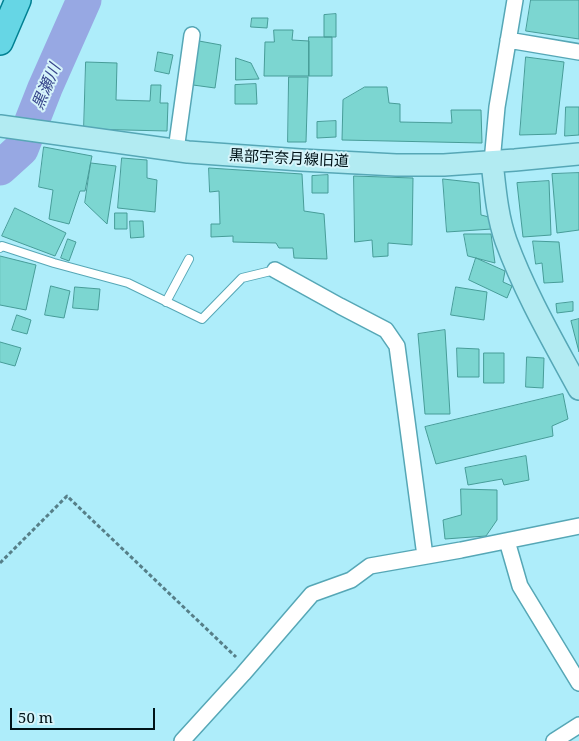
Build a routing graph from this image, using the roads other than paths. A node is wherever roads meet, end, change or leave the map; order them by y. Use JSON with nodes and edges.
{"nodes":[{"id":1,"x":18,"y":0,"type":"edge"},
{"id":2,"x":515,"y":0,"type":"edge"},
{"id":3,"x":192,"y":35,"type":"dead end"},
{"id":4,"x":508,"y":40,"type":"junction"},
{"id":5,"x":0,"y":42,"type":"edge"},
{"id":6,"x":579,"y":52,"type":"edge"},
{"id":7,"x":7,"y":127,"type":"edge"},
{"id":8,"x":176,"y":150,"type":"junction"},
{"id":9,"x":579,"y":154,"type":"edge"},
{"id":10,"x":492,"y":162,"type":"junction"},
{"id":11,"x":0,"y":248,"type":"edge"},
{"id":12,"x":189,"y":259,"type":"dead end"},
{"id":13,"x":275,"y":270,"type":"joint"},
{"id":14,"x":166,"y":302,"type":"junction"},
{"id":15,"x":579,"y":389,"type":"edge"},
{"id":16,"x":579,"y":526,"type":"edge"},
{"id":17,"x":507,"y":541,"type":"junction"},
{"id":18,"x":425,"y":556,"type":"junction"},
{"id":19,"x":579,"y":683,"type":"edge"},
{"id":20,"x":579,"y":725,"type":"edge"},
{"id":21,"x":185,"y":740,"type":"edge"},
{"id":22,"x":554,"y":741,"type":"edge"}],
"edges":[{"from":1,"to":5,"type":"main road"},
{"from":2,"to":4,"type":"street"},
{"from":3,"to":8,"type":"street"},
{"from":4,"to":6,"type":"street"},
{"from":4,"to":10,"type":"street"},
{"from":7,"to":8,"type":"street","name":"黒部宇奈月線旧道"},
{"from":8,"to":10,"type":"street","name":"黒部宇奈月線旧道"},
{"from":9,"to":10,"type":"street","name":"黒部宇奈月線旧道"},
{"from":10,"to":15,"type":"street"},
{"from":11,"to":14,"type":"lane"},
{"from":12,"to":14,"type":"lane"},
{"from":13,"to":14,"type":"lane"},
{"from":13,"to":18,"type":"street"},
{"from":16,"to":17,"type":"street"},
{"from":17,"to":18,"type":"street"},
{"from":17,"to":19,"type":"street"},
{"from":18,"to":21,"type":"street"},
{"from":20,"to":22,"type":"street"}]}
